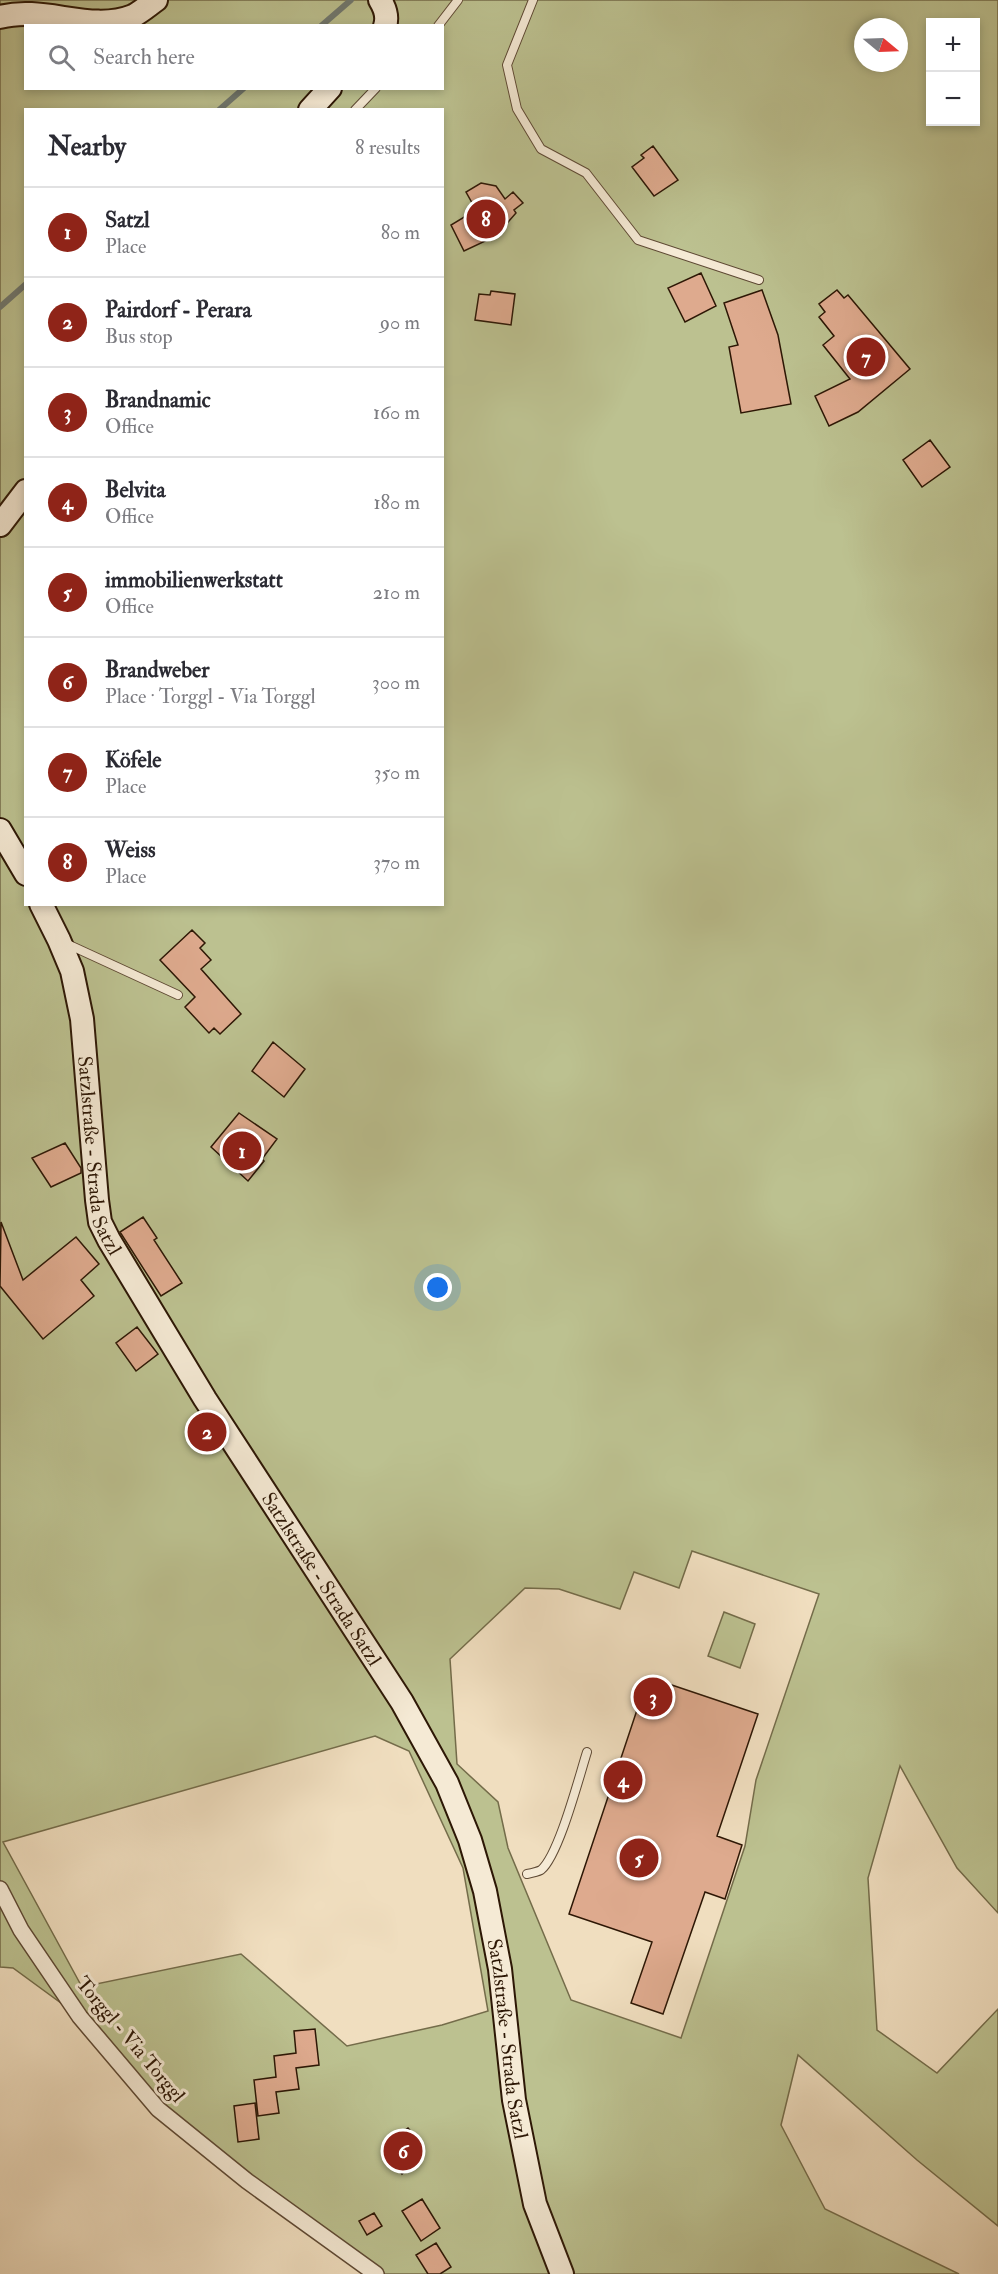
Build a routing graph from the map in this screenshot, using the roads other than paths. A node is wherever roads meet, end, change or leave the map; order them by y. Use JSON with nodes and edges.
{"nodes":[{"id":1,"x":156,"y":0,"type":"edge"},
{"id":2,"x":458,"y":0,"type":"edge"},
{"id":3,"x":533,"y":0,"type":"edge"},
{"id":4,"x":0,"y":17,"type":"edge"},
{"id":5,"x":440,"y":24,"type":"edge"},
{"id":6,"x":328,"y":90,"type":"edge"},
{"id":7,"x":374,"y":90,"type":"edge"},
{"id":8,"x":312,"y":108,"type":"edge"},
{"id":9,"x":357,"y":108,"type":"edge"},
{"id":10,"x":759,"y":280,"type":"dead end"},
{"id":11,"x":24,"y":494,"type":"edge"},
{"id":12,"x":0,"y":525,"type":"edge"},
{"id":13,"x":0,"y":830,"type":"edge"},
{"id":14,"x":24,"y":871,"type":"edge"},
{"id":15,"x":42,"y":906,"type":"edge"},
{"id":16,"x":59,"y":940,"type":"junction"},
{"id":17,"x":178,"y":995,"type":"dead end"},
{"id":18,"x":587,"y":1752,"type":"dead end"},
{"id":19,"x":528,"y":1874,"type":"dead end"},
{"id":20,"x":0,"y":1889,"type":"edge"},
{"id":21,"x":376,"y":2274,"type":"edge"},
{"id":22,"x":562,"y":2274,"type":"edge"}],
"edges":[{"from":1,"to":4,"type":"street"},
{"from":2,"to":5,"type":"lane"},
{"from":3,"to":10,"type":"lane"},
{"from":6,"to":8,"type":"street"},
{"from":7,"to":9,"type":"lane"},
{"from":11,"to":12,"type":"street"},
{"from":13,"to":14,"type":"street"},
{"from":15,"to":16,"type":"street","name":"Satzlstraße - Strada Satzl"},
{"from":16,"to":17,"type":"lane"},
{"from":16,"to":22,"type":"street","name":"Satzlstraße - Strada Satzl"},
{"from":18,"to":19,"type":"lane"},
{"from":20,"to":21,"type":"street","name":"Torggl - Via Torggl"}]}
